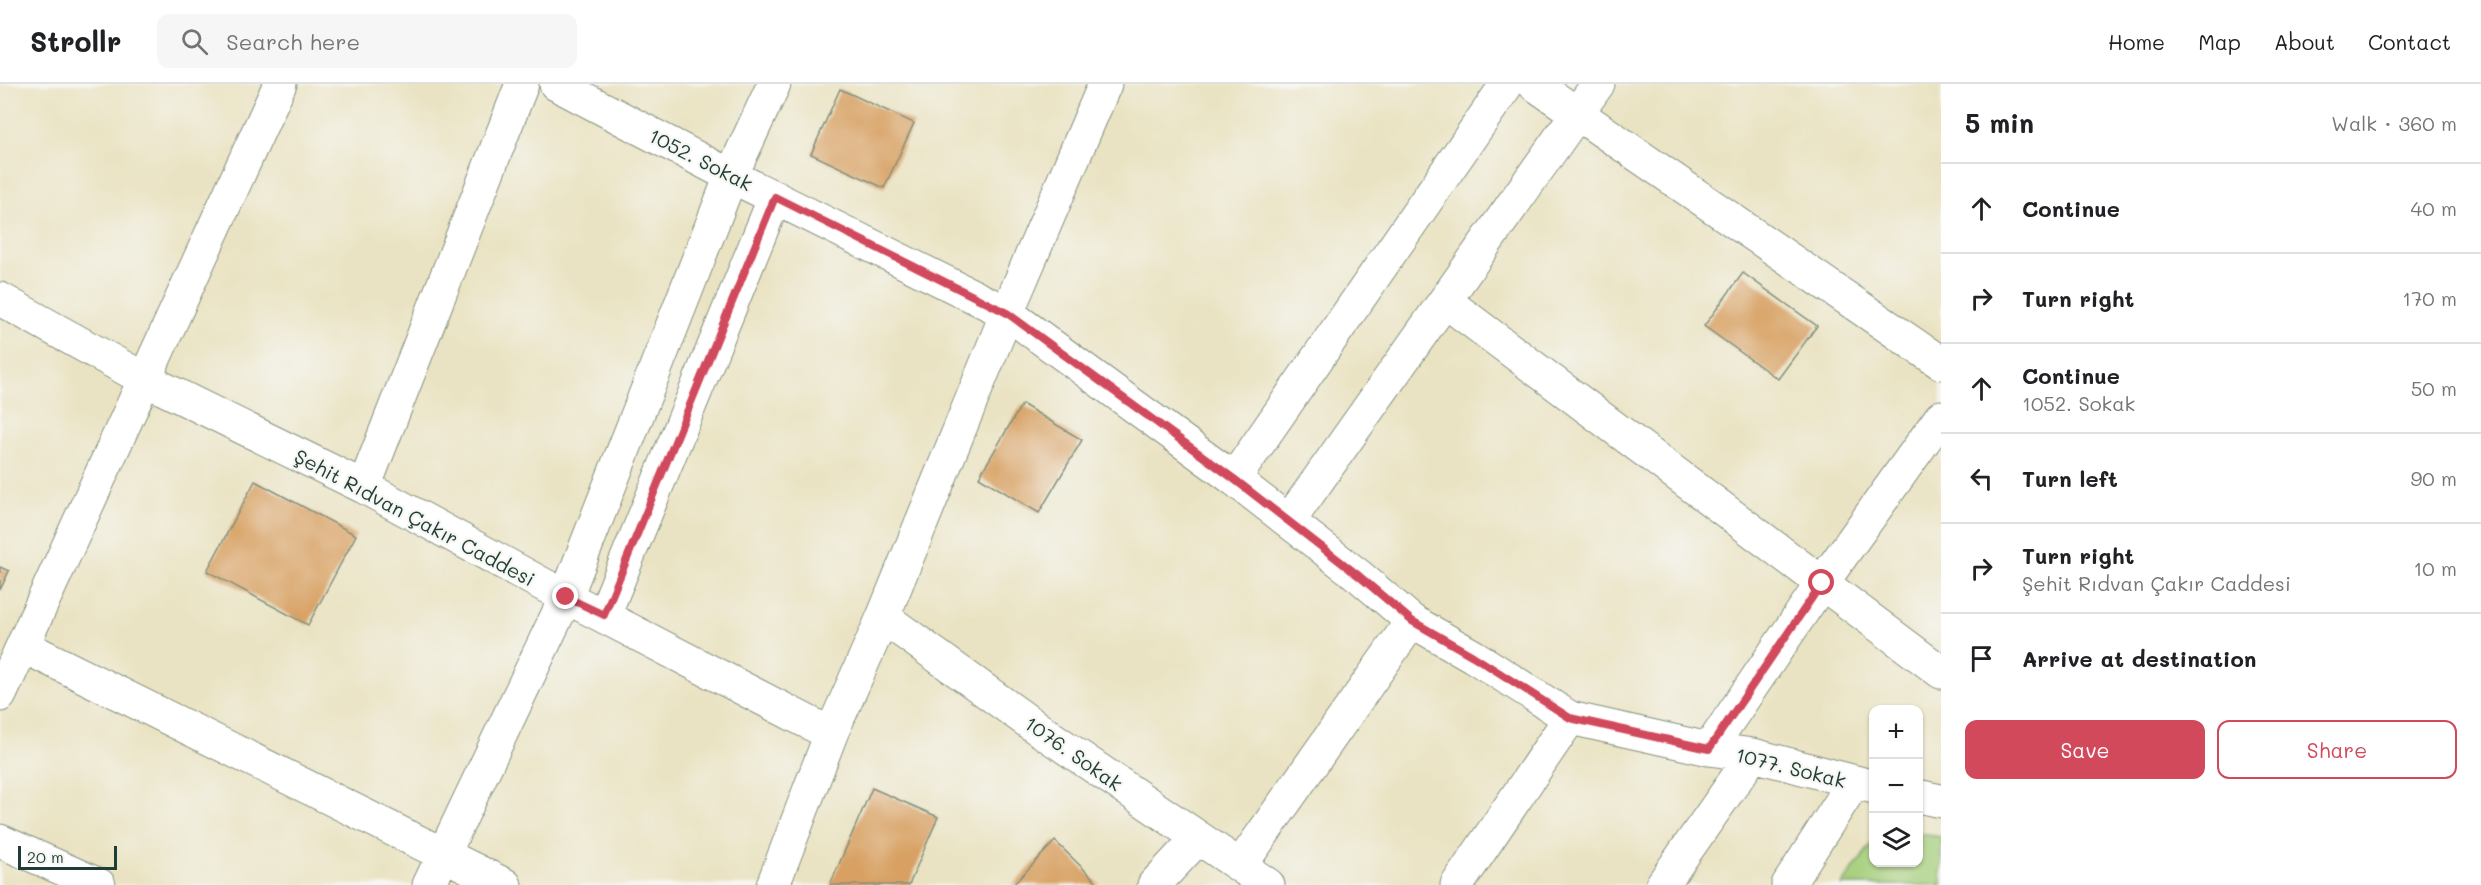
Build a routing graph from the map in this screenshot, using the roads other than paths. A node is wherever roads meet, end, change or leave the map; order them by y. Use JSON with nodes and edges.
{"nodes":[{"id":1,"x":280,"y":84,"type":"edge"},
{"id":2,"x":522,"y":84,"type":"edge"},
{"id":3,"x":556,"y":84,"type":"edge"},
{"id":4,"x":774,"y":84,"type":"edge"},
{"id":5,"x":1105,"y":84,"type":"edge"},
{"id":6,"x":1507,"y":84,"type":"edge"},
{"id":7,"x":1534,"y":84,"type":"edge"},
{"id":8,"x":1598,"y":84,"type":"edge"},
{"id":9,"x":1578,"y":112,"type":"junction"},
{"id":10,"x":731,"y":176,"type":"junction"},
{"id":11,"x":775,"y":197,"type":"junction"},
{"id":12,"x":0,"y":299,"type":"edge"},
{"id":13,"x":1445,"y":301,"type":"junction"},
{"id":14,"x":1007,"y":313,"type":"junction"},
{"id":15,"x":1941,"y":363,"type":"edge"},
{"id":16,"x":146,"y":380,"type":"junction"},
{"id":17,"x":1941,"y":417,"type":"edge"},
{"id":18,"x":1234,"y":479,"type":"junction"},
{"id":19,"x":364,"y":487,"type":"junction"},
{"id":20,"x":1289,"y":521,"type":"junction"},
{"id":21,"x":1822,"y":583,"type":"junction"},
{"id":22,"x":566,"y":597,"type":"junction"},
{"id":23,"x":604,"y":615,"type":"junction"},
{"id":24,"x":883,"y":617,"type":"junction"},
{"id":25,"x":1412,"y":621,"type":"junction"},
{"id":26,"x":23,"y":646,"type":"junction"},
{"id":27,"x":1941,"y":672,"type":"edge"},
{"id":28,"x":0,"y":695,"type":"edge"},
{"id":29,"x":1570,"y":718,"type":"junction"},
{"id":30,"x":831,"y":734,"type":"junction"},
{"id":31,"x":1709,"y":749,"type":"junction"},
{"id":32,"x":1753,"y":755,"type":"junction"},
{"id":33,"x":1864,"y":784,"type":"edge"},
{"id":34,"x":1923,"y":797,"type":"edge"},
{"id":35,"x":1941,"y":801,"type":"edge"},
{"id":36,"x":1198,"y":838,"type":"junction"},
{"id":37,"x":0,"y":841,"type":"edge"},
{"id":38,"x":444,"y":853,"type":"junction"},
{"id":39,"x":1240,"y":866,"type":"junction"},
{"id":40,"x":99,"y":885,"type":"edge"},
{"id":41,"x":429,"y":885,"type":"edge"},
{"id":42,"x":505,"y":885,"type":"edge"},
{"id":43,"x":773,"y":885,"type":"edge"},
{"id":44,"x":1154,"y":885,"type":"edge"},
{"id":45,"x":1268,"y":885,"type":"edge"},
{"id":46,"x":1457,"y":885,"type":"edge"},
{"id":47,"x":1662,"y":885,"type":"edge"},
{"id":48,"x":1788,"y":885,"type":"edge"}],
"edges":[{"from":1,"to":16,"type":"street"},
{"from":2,"to":19,"type":"street"},
{"from":3,"to":10,"type":"street","name":"1052. Sokak"},
{"from":4,"to":10,"type":"street"},
{"from":5,"to":14,"type":"street"},
{"from":6,"to":18,"type":"street"},
{"from":7,"to":9,"type":"street"},
{"from":8,"to":9,"type":"street"},
{"from":9,"to":13,"type":"street"},
{"from":9,"to":15,"type":"street"},
{"from":10,"to":11,"type":"street","name":"1052. Sokak"},
{"from":10,"to":22,"type":"street"},
{"from":11,"to":14,"type":"street","name":"1052. Sokak"},
{"from":11,"to":23,"type":"street"},
{"from":12,"to":16,"type":"street","name":"Şehit Rıdvan Çakır Caddesi"},
{"from":13,"to":20,"type":"street"},
{"from":13,"to":21,"type":"street"},
{"from":14,"to":18,"type":"street","name":"1052. Sokak"},
{"from":14,"to":24,"type":"street"},
{"from":16,"to":19,"type":"street","name":"Şehit Rıdvan Çakır Caddesi"},
{"from":16,"to":26,"type":"street"},
{"from":17,"to":21,"type":"street"},
{"from":18,"to":20,"type":"street","name":"1052. Sokak"},
{"from":19,"to":22,"type":"street","name":"Şehit Rıdvan Çakır Caddesi"},
{"from":20,"to":25,"type":"street","name":"1052. Sokak"},
{"from":21,"to":27,"type":"street"},
{"from":21,"to":31,"type":"street"},
{"from":22,"to":23,"type":"street","name":"Şehit Rıdvan Çakır Caddesi"},
{"from":22,"to":38,"type":"street"},
{"from":23,"to":30,"type":"street","name":"Şehit Rıdvan Çakır Caddesi"},
{"from":24,"to":30,"type":"street"},
{"from":24,"to":36,"type":"street","name":"1076. Sokak"},
{"from":25,"to":29,"type":"street","name":"1052. Sokak"},
{"from":25,"to":39,"type":"street"},
{"from":26,"to":28,"type":"street"},
{"from":26,"to":38,"type":"street"},
{"from":29,"to":31,"type":"street","name":"1077. Sokak"},
{"from":29,"to":46,"type":"street"},
{"from":30,"to":43,"type":"street"},
{"from":31,"to":32,"type":"street","name":"1077. Sokak"},
{"from":32,"to":33,"type":"street","name":"1077. Sokak"},
{"from":32,"to":47,"type":"street"},
{"from":33,"to":48,"type":"street"},
{"from":34,"to":35,"type":"street"},
{"from":36,"to":39,"type":"street","name":"1076. Sokak"},
{"from":36,"to":44,"type":"street"},
{"from":37,"to":40,"type":"street"},
{"from":38,"to":41,"type":"street"},
{"from":38,"to":42,"type":"street"},
{"from":39,"to":45,"type":"street","name":"1076. Sokak"}]}
